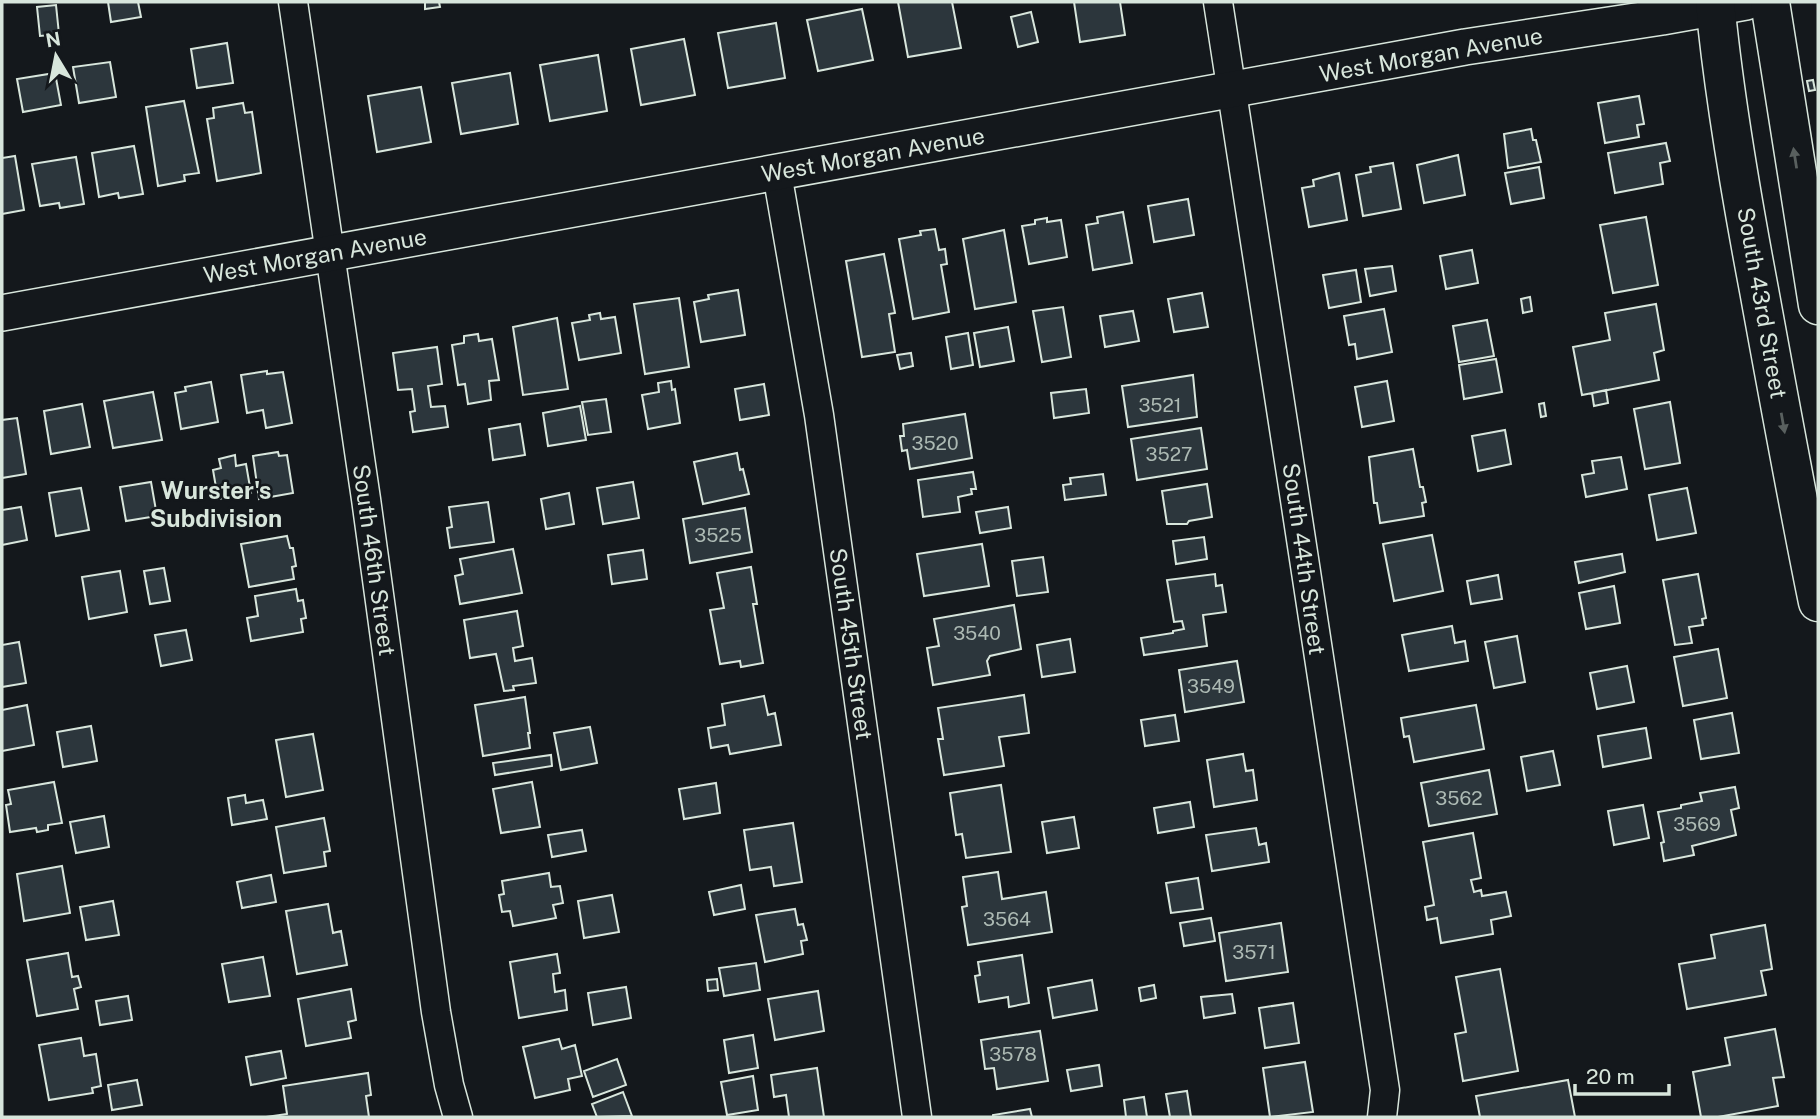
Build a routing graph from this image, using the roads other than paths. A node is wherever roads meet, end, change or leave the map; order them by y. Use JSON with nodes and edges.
{"nodes":[{"id":1,"x":293,"y":2,"type":"edge"},
{"id":2,"x":1218,"y":2,"type":"edge"},
{"id":3,"x":1770,"y":2,"type":"edge"},
{"id":4,"x":1725,"y":4,"type":"edge"},
{"id":5,"x":1232,"y":90,"type":"junction"},
{"id":6,"x":778,"y":173,"type":"junction"},
{"id":7,"x":1805,"y":225,"type":"junction"},
{"id":8,"x":1749,"y":235,"type":"junction"},
{"id":9,"x":328,"y":254,"type":"junction"},
{"id":10,"x":1818,"y":305,"type":"edge"},
{"id":11,"x":2,"y":313,"type":"edge"},
{"id":12,"x":1818,"y":603,"type":"edge"},
{"id":13,"x":458,"y":1117,"type":"edge"},
{"id":14,"x":917,"y":1117,"type":"edge"},
{"id":15,"x":1382,"y":1117,"type":"edge"}],
"edges":[{"from":1,"to":9,"type":"street","name":"South 46th Street"},
{"from":2,"to":5,"type":"street","name":"South 44th Street"},
{"from":7,"to":3,"type":"main road","one_way":true},
{"from":4,"to":5,"type":"street","name":"West Morgan Avenue"},
{"from":4,"to":8,"type":"main road","name":"South 43rd Street"},
{"from":5,"to":6,"type":"street","name":"West Morgan Avenue"},
{"from":5,"to":15,"type":"street","name":"South 44th Street"},
{"from":6,"to":9,"type":"street","name":"West Morgan Avenue"},
{"from":6,"to":14,"type":"street","name":"South 45th Street"},
{"from":7,"to":8,"type":"main road"},
{"from":7,"to":10,"type":"main road"},
{"from":8,"to":12,"type":"main road","name":"South 43rd Street","one_way":true},
{"from":9,"to":11,"type":"street","name":"West Morgan Avenue"},
{"from":9,"to":13,"type":"street","name":"South 46th Street"}]}
